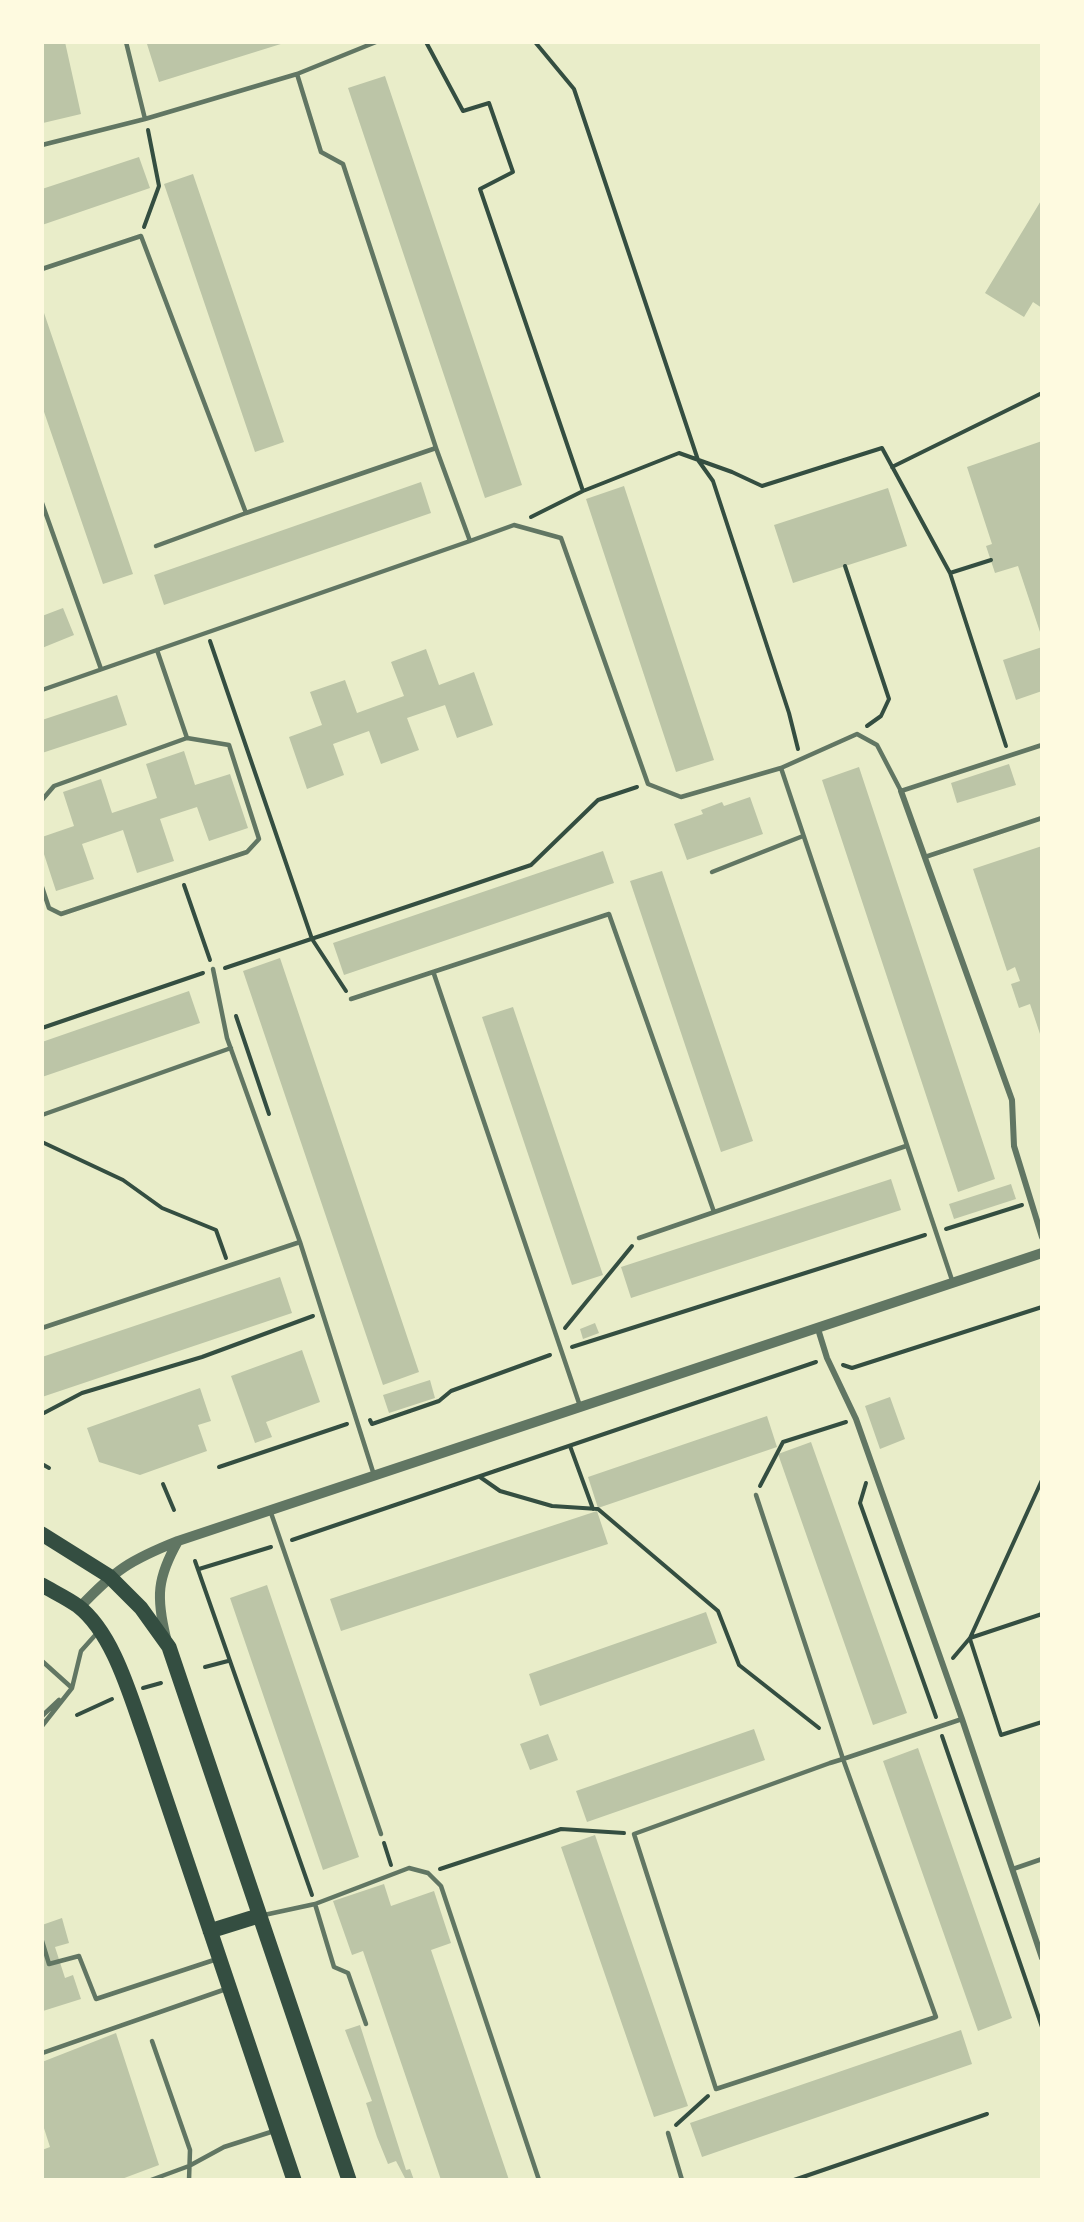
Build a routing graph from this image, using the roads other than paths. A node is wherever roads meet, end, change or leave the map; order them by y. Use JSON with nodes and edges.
{"nodes":[{"id":1,"x":126,"y":42,"type":"edge"},
{"id":2,"x":376,"y":42,"type":"edge"},
{"id":3,"x":297,"y":74,"type":"junction"},
{"id":4,"x":146,"y":119,"type":"junction"},
{"id":5,"x":42,"y":145,"type":"edge"},
{"id":6,"x":42,"y":269,"type":"edge"},
{"id":7,"x":436,"y":448,"type":"junction"},
{"id":8,"x":42,"y":503,"type":"edge"},
{"id":9,"x":246,"y":513,"type":"junction"},
{"id":10,"x":470,"y":541,"type":"junction"},
{"id":11,"x":156,"y":546,"type":"dead end"},
{"id":12,"x":157,"y":650,"type":"junction"},
{"id":13,"x":101,"y":669,"type":"junction"},
{"id":14,"x":42,"y":690,"type":"edge"},
{"id":15,"x":187,"y":738,"type":"junction"},
{"id":16,"x":1042,"y":745,"type":"edge"},
{"id":17,"x":781,"y":768,"type":"junction"},
{"id":18,"x":901,"y":791,"type":"junction"},
{"id":19,"x":42,"y":800,"type":"edge"},
{"id":20,"x":1042,"y":818,"type":"edge"},
{"id":21,"x":803,"y":836,"type":"junction"},
{"id":22,"x":925,"y":857,"type":"junction"},
{"id":23,"x":712,"y":873,"type":"dead end"},
{"id":24,"x":42,"y":887,"type":"edge"},
{"id":25,"x":213,"y":969,"type":"road end"},
{"id":26,"x":434,"y":974,"type":"junction"},
{"id":27,"x":351,"y":999,"type":"road end"},
{"id":28,"x":231,"y":1048,"type":"junction"},
{"id":29,"x":42,"y":1114,"type":"edge"},
{"id":30,"x":906,"y":1146,"type":"junction"},
{"id":31,"x":714,"y":1212,"type":"junction"},
{"id":32,"x":1042,"y":1236,"type":"edge"},
{"id":33,"x":639,"y":1238,"type":"road end"},
{"id":34,"x":300,"y":1242,"type":"junction"},
{"id":35,"x":1042,"y":1253,"type":"edge"},
{"id":36,"x":953,"y":1284,"type":"junction"},
{"id":37,"x":42,"y":1328,"type":"edge"},
{"id":38,"x":818,"y":1329,"type":"junction"},
{"id":39,"x":580,"y":1408,"type":"junction"},
{"id":40,"x":374,"y":1476,"type":"junction"},
{"id":41,"x":756,"y":1495,"type":"road end"},
{"id":42,"x":270,"y":1510,"type":"junction"},
{"id":43,"x":42,"y":1534,"type":"edge"},
{"id":44,"x":178,"y":1541,"type":"junction"},
{"id":45,"x":109,"y":1576,"type":"junction"},
{"id":46,"x":42,"y":1585,"type":"edge"},
{"id":47,"x":80,"y":1607,"type":"junction"},
{"id":48,"x":100,"y":1630,"type":"junction"},
{"id":49,"x":169,"y":1647,"type":"junction"},
{"id":50,"x":42,"y":1661,"type":"edge"},
{"id":51,"x":72,"y":1688,"type":"junction"},
{"id":52,"x":42,"y":1716,"type":"edge"},
{"id":53,"x":962,"y":1719,"type":"junction"},
{"id":54,"x":42,"y":1726,"type":"edge"},
{"id":55,"x":843,"y":1759,"type":"junction"},
{"id":56,"x":381,"y":1834,"type":"road end"},
{"id":57,"x":1042,"y":1859,"type":"edge"},
{"id":58,"x":1013,"y":1869,"type":"junction"},
{"id":59,"x":315,"y":1904,"type":"junction"},
{"id":60,"x":258,"y":1916,"type":"junction"},
{"id":61,"x":210,"y":1931,"type":"junction"},
{"id":62,"x":42,"y":1941,"type":"edge"},
{"id":63,"x":220,"y":1958,"type":"junction"},
{"id":64,"x":1042,"y":1958,"type":"edge"},
{"id":65,"x":230,"y":1988,"type":"junction"},
{"id":66,"x":366,"y":2024,"type":"dead end"},
{"id":67,"x":152,"y":2041,"type":"dead end"},
{"id":68,"x":42,"y":2053,"type":"edge"},
{"id":69,"x":277,"y":2130,"type":"junction"},
{"id":70,"x":668,"y":2133,"type":"road end"},
{"id":71,"x":189,"y":2166,"type":"junction"},
{"id":72,"x":152,"y":2180,"type":"edge"},
{"id":73,"x":189,"y":2180,"type":"edge"},
{"id":74,"x":294,"y":2180,"type":"edge"},
{"id":75,"x":349,"y":2180,"type":"edge"},
{"id":76,"x":539,"y":2180,"type":"edge"},
{"id":77,"x":682,"y":2180,"type":"edge"}],
"edges":[{"from":1,"to":4,"type":"lane"},
{"from":2,"to":3,"type":"lane"},
{"from":3,"to":4,"type":"lane"},
{"from":3,"to":7,"type":"lane"},
{"from":4,"to":5,"type":"lane"},
{"from":6,"to":9,"type":"lane"},
{"from":7,"to":9,"type":"lane"},
{"from":7,"to":10,"type":"lane"},
{"from":8,"to":13,"type":"lane"},
{"from":9,"to":11,"type":"lane"},
{"from":10,"to":12,"type":"lane"},
{"from":10,"to":17,"type":"lane"},
{"from":12,"to":13,"type":"lane"},
{"from":12,"to":15,"type":"lane"},
{"from":13,"to":14,"type":"lane"},
{"from":15,"to":19,"type":"lane"},
{"from":15,"to":24,"type":"lane"},
{"from":16,"to":18,"type":"lane"},
{"from":17,"to":18,"type":"lane"},
{"from":17,"to":21,"type":"lane"},
{"from":18,"to":22,"type":"street"},
{"from":20,"to":22,"type":"lane"},
{"from":21,"to":23,"type":"lane"},
{"from":21,"to":30,"type":"lane"},
{"from":22,"to":32,"type":"street"},
{"from":25,"to":28,"type":"lane"},
{"from":26,"to":27,"type":"lane"},
{"from":26,"to":31,"type":"lane"},
{"from":26,"to":39,"type":"lane"},
{"from":28,"to":29,"type":"lane"},
{"from":28,"to":34,"type":"lane"},
{"from":30,"to":31,"type":"lane"},
{"from":30,"to":36,"type":"lane"},
{"from":31,"to":33,"type":"lane"},
{"from":34,"to":37,"type":"lane"},
{"from":34,"to":40,"type":"lane"},
{"from":35,"to":36,"type":"street"},
{"from":36,"to":38,"type":"street"},
{"from":38,"to":39,"type":"street"},
{"from":38,"to":53,"type":"street"},
{"from":39,"to":40,"type":"street"},
{"from":40,"to":42,"type":"street"},
{"from":41,"to":55,"type":"lane"},
{"from":42,"to":44,"type":"street"},
{"from":42,"to":56,"type":"lane"},
{"from":43,"to":45,"type":"main road"},
{"from":44,"to":45,"type":"street"},
{"from":44,"to":49,"type":"street"},
{"from":45,"to":47,"type":"street"},
{"from":45,"to":49,"type":"main road"},
{"from":46,"to":47,"type":"main road"},
{"from":47,"to":48,"type":"main road"},
{"from":48,"to":51,"type":"lane"},
{"from":48,"to":61,"type":"main road"},
{"from":49,"to":60,"type":"main road"},
{"from":50,"to":51,"type":"lane"},
{"from":51,"to":52,"type":"lane"},
{"from":51,"to":54,"type":"lane"},
{"from":53,"to":55,"type":"lane"},
{"from":53,"to":58,"type":"street"},
{"from":55,"to":55,"type":"lane"},
{"from":57,"to":58,"type":"lane"},
{"from":58,"to":64,"type":"street"},
{"from":59,"to":60,"type":"lane"},
{"from":59,"to":66,"type":"lane"},
{"from":59,"to":76,"type":"lane"},
{"from":60,"to":61,"type":"main road"},
{"from":60,"to":75,"type":"main road"},
{"from":61,"to":63,"type":"main road"},
{"from":62,"to":63,"type":"lane"},
{"from":63,"to":65,"type":"main road"},
{"from":65,"to":68,"type":"lane"},
{"from":65,"to":69,"type":"main road"},
{"from":67,"to":71,"type":"lane"},
{"from":69,"to":71,"type":"lane"},
{"from":69,"to":74,"type":"main road"},
{"from":70,"to":77,"type":"lane"},
{"from":71,"to":72,"type":"lane"},
{"from":71,"to":73,"type":"lane"}]}
